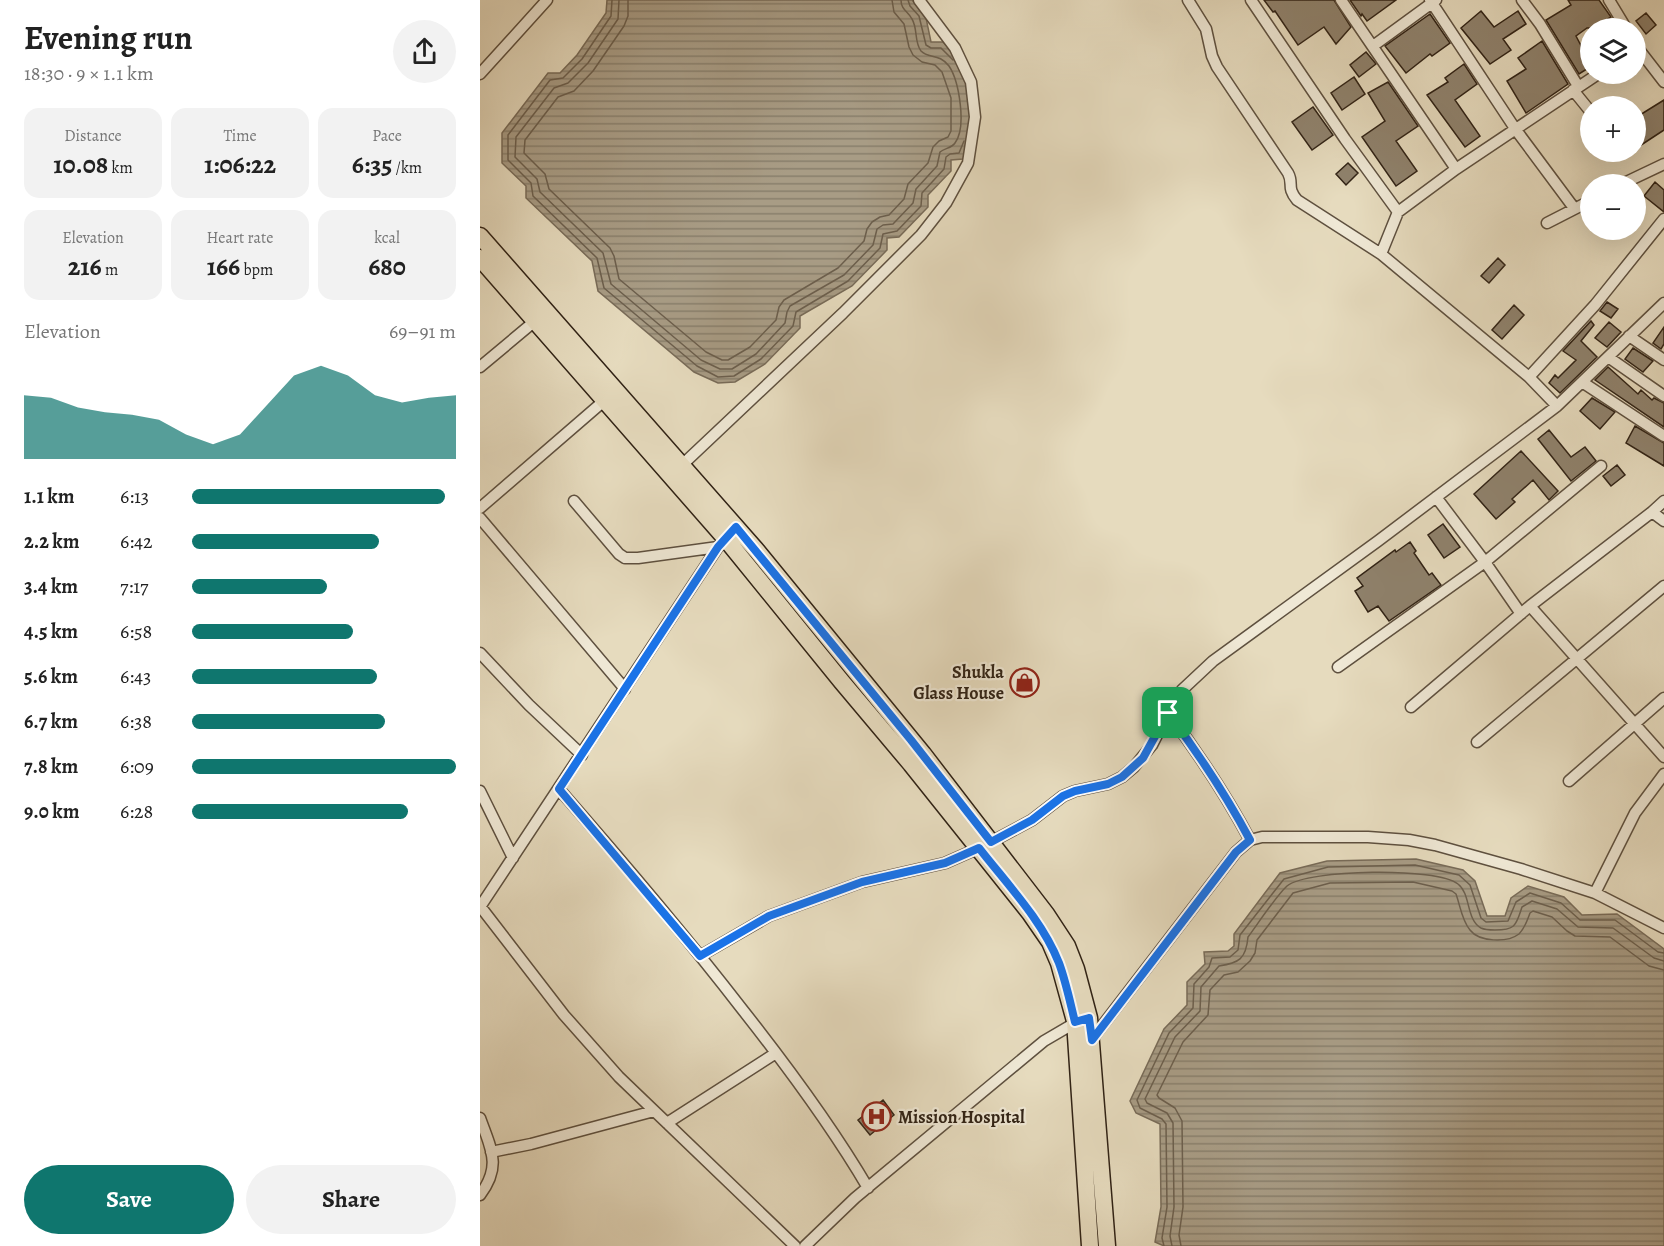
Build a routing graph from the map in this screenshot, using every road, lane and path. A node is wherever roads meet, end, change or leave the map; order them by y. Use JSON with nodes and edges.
{"nodes":[{"id":1,"x":547,"y":0,"type":"edge"},
{"id":2,"x":918,"y":0,"type":"edge"},
{"id":3,"x":1188,"y":0,"type":"edge"},
{"id":4,"x":1251,"y":0,"type":"edge"},
{"id":5,"x":1341,"y":0,"type":"edge"},
{"id":6,"x":1522,"y":0,"type":"edge"},
{"id":7,"x":1433,"y":1,"type":"edge"},
{"id":8,"x":1612,"y":1,"type":"edge"},
{"id":9,"x":1621,"y":18,"type":"edge"},
{"id":10,"x":1373,"y":46,"type":"junction"},
{"id":11,"x":1646,"y":60,"type":"edge"},
{"id":12,"x":480,"y":74,"type":"edge"},
{"id":13,"x":1664,"y":82,"type":"edge"},
{"id":14,"x":1582,"y":84,"type":"edge"},
{"id":15,"x":1576,"y":88,"type":"junction"},
{"id":16,"x":1581,"y":96,"type":"edge"},
{"id":17,"x":1516,"y":130,"type":"junction"},
{"id":18,"x":1664,"y":164,"type":"edge"},
{"id":19,"x":1456,"y":169,"type":"junction"},
{"id":20,"x":1643,"y":174,"type":"edge"},
{"id":21,"x":1580,"y":205,"type":"edge"},
{"id":22,"x":1574,"y":208,"type":"junction"},
{"id":23,"x":1398,"y":212,"type":"junction"},
{"id":24,"x":1664,"y":219,"type":"edge"},
{"id":25,"x":1547,"y":223,"type":"dead end"},
{"id":26,"x":480,"y":236,"type":"edge"},
{"id":27,"x":1380,"y":254,"type":"junction"},
{"id":28,"x":482,"y":265,"type":"edge"},
{"id":29,"x":1664,"y":303,"type":"edge"},
{"id":30,"x":535,"y":321,"type":"junction"},
{"id":31,"x":1629,"y":336,"type":"junction"},
{"id":32,"x":1608,"y":357,"type":"junction"},
{"id":33,"x":1664,"y":360,"type":"edge"},
{"id":34,"x":480,"y":367,"type":"edge"},
{"id":35,"x":1529,"y":376,"type":"junction"},
{"id":36,"x":1582,"y":382,"type":"junction"},
{"id":37,"x":1664,"y":396,"type":"edge"},
{"id":38,"x":605,"y":400,"type":"junction"},
{"id":39,"x":1557,"y":406,"type":"junction"},
{"id":40,"x":1664,"y":436,"type":"edge"},
{"id":41,"x":681,"y":466,"type":"junction"},
{"id":42,"x":1601,"y":466,"type":"dead end"},
{"id":43,"x":1436,"y":497,"type":"junction"},
{"id":44,"x":574,"y":501,"type":"dead end"},
{"id":45,"x":1664,"y":501,"type":"edge"},
{"id":46,"x":480,"y":508,"type":"edge"},
{"id":47,"x":1652,"y":512,"type":"junction"},
{"id":48,"x":480,"y":518,"type":"edge"},
{"id":49,"x":1664,"y":521,"type":"edge"},
{"id":50,"x":726,"y":537,"type":"junction"},
{"id":51,"x":1485,"y":562,"type":"junction"},
{"id":52,"x":1664,"y":586,"type":"edge"},
{"id":53,"x":1530,"y":606,"type":"junction"},
{"id":54,"x":1521,"y":614,"type":"junction"},
{"id":55,"x":480,"y":653,"type":"edge"},
{"id":56,"x":1578,"y":659,"type":"junction"},
{"id":57,"x":1338,"y":667,"type":"dead end"},
{"id":58,"x":625,"y":690,"type":"junction"},
{"id":59,"x":1664,"y":698,"type":"edge"},
{"id":60,"x":1410,"y":707,"type":"dead end"},
{"id":61,"x":1168,"y":713,"type":"junction"},
{"id":62,"x":1635,"y":723,"type":"junction"},
{"id":63,"x":1477,"y":742,"type":"dead end"},
{"id":64,"x":582,"y":755,"type":"junction"},
{"id":65,"x":1664,"y":756,"type":"edge"},
{"id":66,"x":1664,"y":774,"type":"edge"},
{"id":67,"x":1569,"y":781,"type":"dead end"},
{"id":68,"x":559,"y":789,"type":"junction"},
{"id":69,"x":480,"y":791,"type":"edge"},
{"id":70,"x":1250,"y":840,"type":"junction"},
{"id":71,"x":985,"y":845,"type":"junction"},
{"id":72,"x":513,"y":858,"type":"junction"},
{"id":73,"x":1595,"y":893,"type":"junction"},
{"id":74,"x":480,"y":907,"type":"edge"},
{"id":75,"x":1664,"y":928,"type":"edge"},
{"id":76,"x":700,"y":956,"type":"junction"},
{"id":77,"x":1082,"y":1020,"type":"junction"},
{"id":78,"x":1084,"y":1042,"type":"junction"},
{"id":79,"x":776,"y":1053,"type":"junction"},
{"id":80,"x":654,"y":1111,"type":"junction"},
{"id":81,"x":480,"y":1118,"type":"edge"},
{"id":82,"x":667,"y":1123,"type":"junction"},
{"id":83,"x":491,"y":1152,"type":"junction"},
{"id":84,"x":868,"y":1188,"type":"junction"},
{"id":85,"x":480,"y":1195,"type":"edge"},
{"id":86,"x":795,"y":1246,"type":"edge"},
{"id":87,"x":805,"y":1246,"type":"edge"},
{"id":88,"x":1090,"y":1246,"type":"edge"},
{"id":89,"x":1107,"y":1246,"type":"edge"}],
"edges":[{"from":1,"to":12,"type":"street"},
{"from":2,"to":41,"type":"street"},
{"from":3,"to":27,"type":"street"},
{"from":4,"to":23,"type":"street"},
{"from":5,"to":10,"type":"street"},
{"from":6,"to":15,"type":"street"},
{"from":7,"to":10,"type":"street"},
{"from":7,"to":17,"type":"street"},
{"from":8,"to":9,"type":"street"},
{"from":10,"to":19,"type":"street"},
{"from":11,"to":13,"type":"street"},
{"from":14,"to":15,"type":"street"},
{"from":15,"to":16,"type":"street"},
{"from":15,"to":17,"type":"street"},
{"from":17,"to":19,"type":"street"},
{"from":17,"to":22,"type":"street"},
{"from":18,"to":20,"type":"street"},
{"from":19,"to":23,"type":"street"},
{"from":21,"to":22,"type":"street"},
{"from":22,"to":25,"type":"street"},
{"from":23,"to":27,"type":"street"},
{"from":24,"to":35,"type":"street"},
{"from":26,"to":41,"type":"main road"},
{"from":27,"to":35,"type":"street"},
{"from":28,"to":30,"type":"main road"},
{"from":29,"to":31,"type":"street"},
{"from":30,"to":34,"type":"street"},
{"from":30,"to":38,"type":"main road"},
{"from":31,"to":32,"type":"street"},
{"from":31,"to":33,"type":"street"},
{"from":32,"to":36,"type":"street"},
{"from":32,"to":37,"type":"street"},
{"from":35,"to":39,"type":"street"},
{"from":36,"to":39,"type":"street"},
{"from":36,"to":40,"type":"street"},
{"from":38,"to":46,"type":"street"},
{"from":38,"to":50,"type":"main road"},
{"from":39,"to":43,"type":"street"},
{"from":41,"to":50,"type":"main road"},
{"from":42,"to":51,"type":"street"},
{"from":43,"to":51,"type":"street"},
{"from":43,"to":61,"type":"street"},
{"from":44,"to":50,"type":"street"},
{"from":45,"to":47,"type":"street"},
{"from":47,"to":49,"type":"street"},
{"from":47,"to":53,"type":"street"},
{"from":48,"to":58,"type":"street"},
{"from":50,"to":58,"type":"street"},
{"from":50,"to":71,"type":"main road"},
{"from":51,"to":54,"type":"street"},
{"from":51,"to":57,"type":"street"},
{"from":52,"to":56,"type":"street"},
{"from":53,"to":54,"type":"street"},
{"from":53,"to":56,"type":"street"},
{"from":54,"to":60,"type":"street"},
{"from":55,"to":64,"type":"street"},
{"from":56,"to":62,"type":"street"},
{"from":56,"to":63,"type":"street"},
{"from":58,"to":64,"type":"street"},
{"from":59,"to":62,"type":"street"},
{"from":61,"to":70,"type":"street"},
{"from":61,"to":71,"type":"street"},
{"from":62,"to":65,"type":"street"},
{"from":62,"to":67,"type":"street"},
{"from":64,"to":68,"type":"street"},
{"from":66,"to":73,"type":"street"},
{"from":68,"to":72,"type":"street"},
{"from":68,"to":76,"type":"street"},
{"from":69,"to":72,"type":"street"},
{"from":70,"to":73,"type":"street"},
{"from":70,"to":78,"type":"street"},
{"from":71,"to":76,"type":"street"},
{"from":71,"to":77,"type":"main road"},
{"from":72,"to":74,"type":"street"},
{"from":73,"to":75,"type":"street"},
{"from":74,"to":80,"type":"street"},
{"from":76,"to":79,"type":"street"},
{"from":77,"to":78,"type":"main road"},
{"from":77,"to":84,"type":"street"},
{"from":78,"to":88,"type":"main road"},
{"from":78,"to":89,"type":"main road"},
{"from":79,"to":82,"type":"street"},
{"from":79,"to":84,"type":"street"},
{"from":80,"to":82,"type":"street"},
{"from":80,"to":83,"type":"street"},
{"from":81,"to":83,"type":"street"},
{"from":82,"to":86,"type":"street"},
{"from":83,"to":85,"type":"street"},
{"from":84,"to":87,"type":"street"}]}
